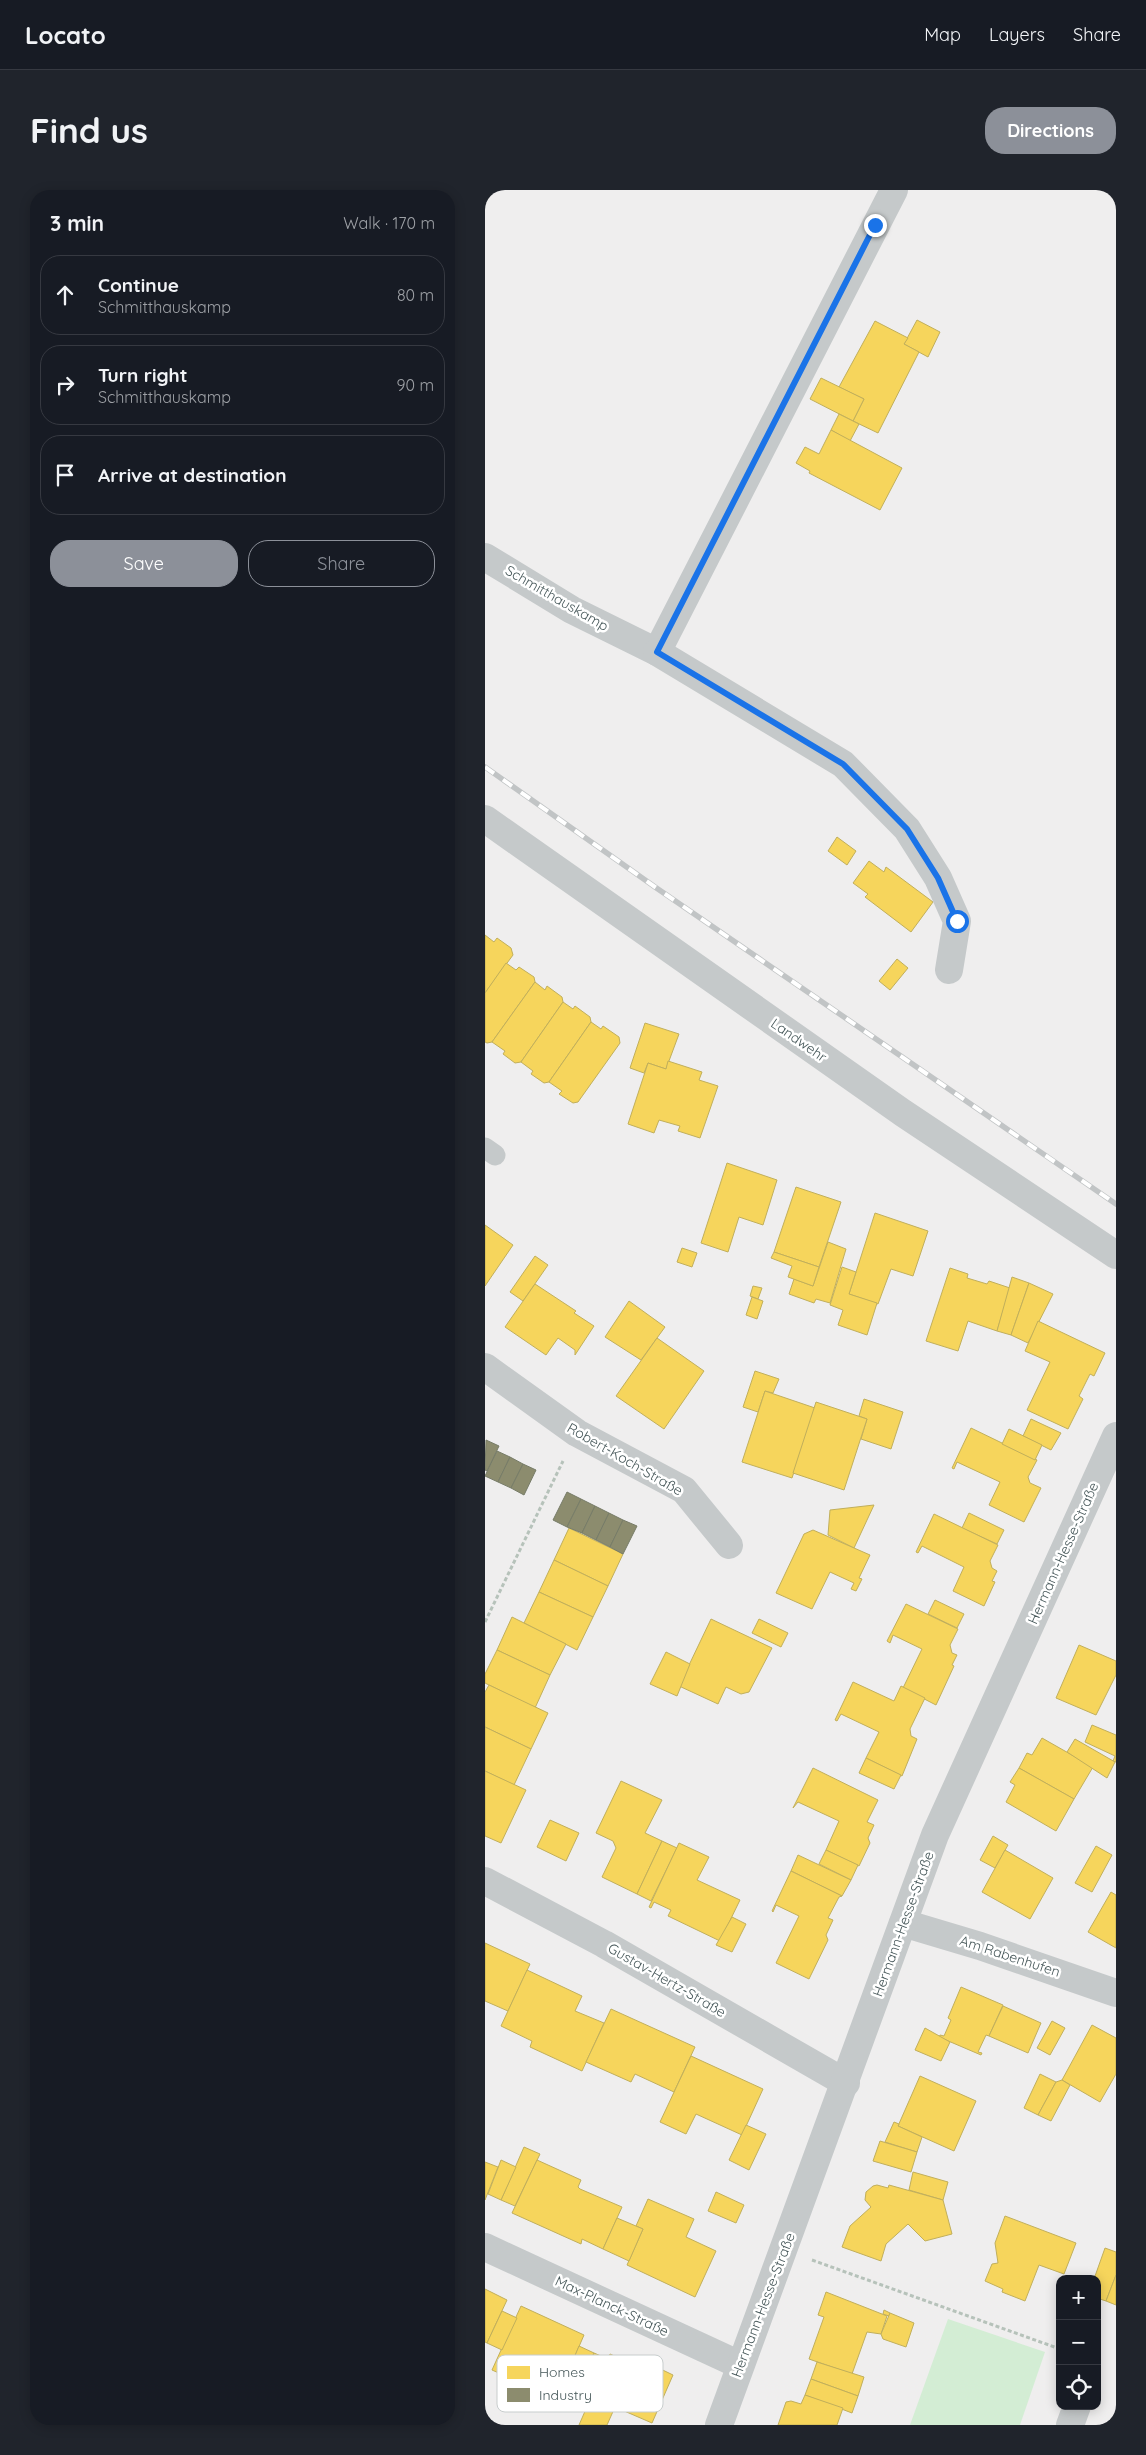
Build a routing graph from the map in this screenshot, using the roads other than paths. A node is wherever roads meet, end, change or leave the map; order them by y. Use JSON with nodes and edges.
{"nodes":[{"id":1,"x":894,"y":190,"type":"edge"},
{"id":2,"x":485,"y":557,"type":"edge"},
{"id":3,"x":657,"y":652,"type":"junction"},
{"id":4,"x":485,"y":819,"type":"edge"},
{"id":5,"x":949,"y":970,"type":"dead end"},
{"id":6,"x":1116,"y":1255,"type":"edge"},
{"id":7,"x":485,"y":1367,"type":"edge"},
{"id":8,"x":1116,"y":1436,"type":"edge"},
{"id":9,"x":729,"y":1545,"type":"dead end"},
{"id":10,"x":485,"y":1882,"type":"edge"},
{"id":11,"x":903,"y":1923,"type":"junction"},
{"id":12,"x":1116,"y":1993,"type":"edge"},
{"id":13,"x":846,"y":2083,"type":"junction"},
{"id":14,"x":485,"y":2246,"type":"edge"},
{"id":15,"x":740,"y":2365,"type":"junction"},
{"id":16,"x":1076,"y":2410,"type":"edge"},
{"id":17,"x":719,"y":2425,"type":"edge"},
{"id":18,"x":1070,"y":2425,"type":"edge"}],
"edges":[{"from":1,"to":3,"type":"street"},
{"from":2,"to":3,"type":"street","name":"Schmitthauskamp"},
{"from":3,"to":5,"type":"street","name":"Schmitthauskamp"},
{"from":4,"to":6,"type":"street","name":"Landwehr"},
{"from":7,"to":9,"type":"street","name":"Robert-Koch-Straße"},
{"from":8,"to":11,"type":"street","name":"Hermann-Hesse-Straße"},
{"from":10,"to":13,"type":"street","name":"Gustav-Hertz-Straße"},
{"from":11,"to":12,"type":"street","name":"Am Rabenhufen"},
{"from":11,"to":13,"type":"street","name":"Hermann-Hesse-Straße"},
{"from":13,"to":15,"type":"street","name":"Hermann-Hesse-Straße"},
{"from":14,"to":15,"type":"street","name":"Max-Planck-Straße"},
{"from":15,"to":17,"type":"street","name":"Hermann-Hesse-Straße"},
{"from":16,"to":18,"type":"street"}]}
